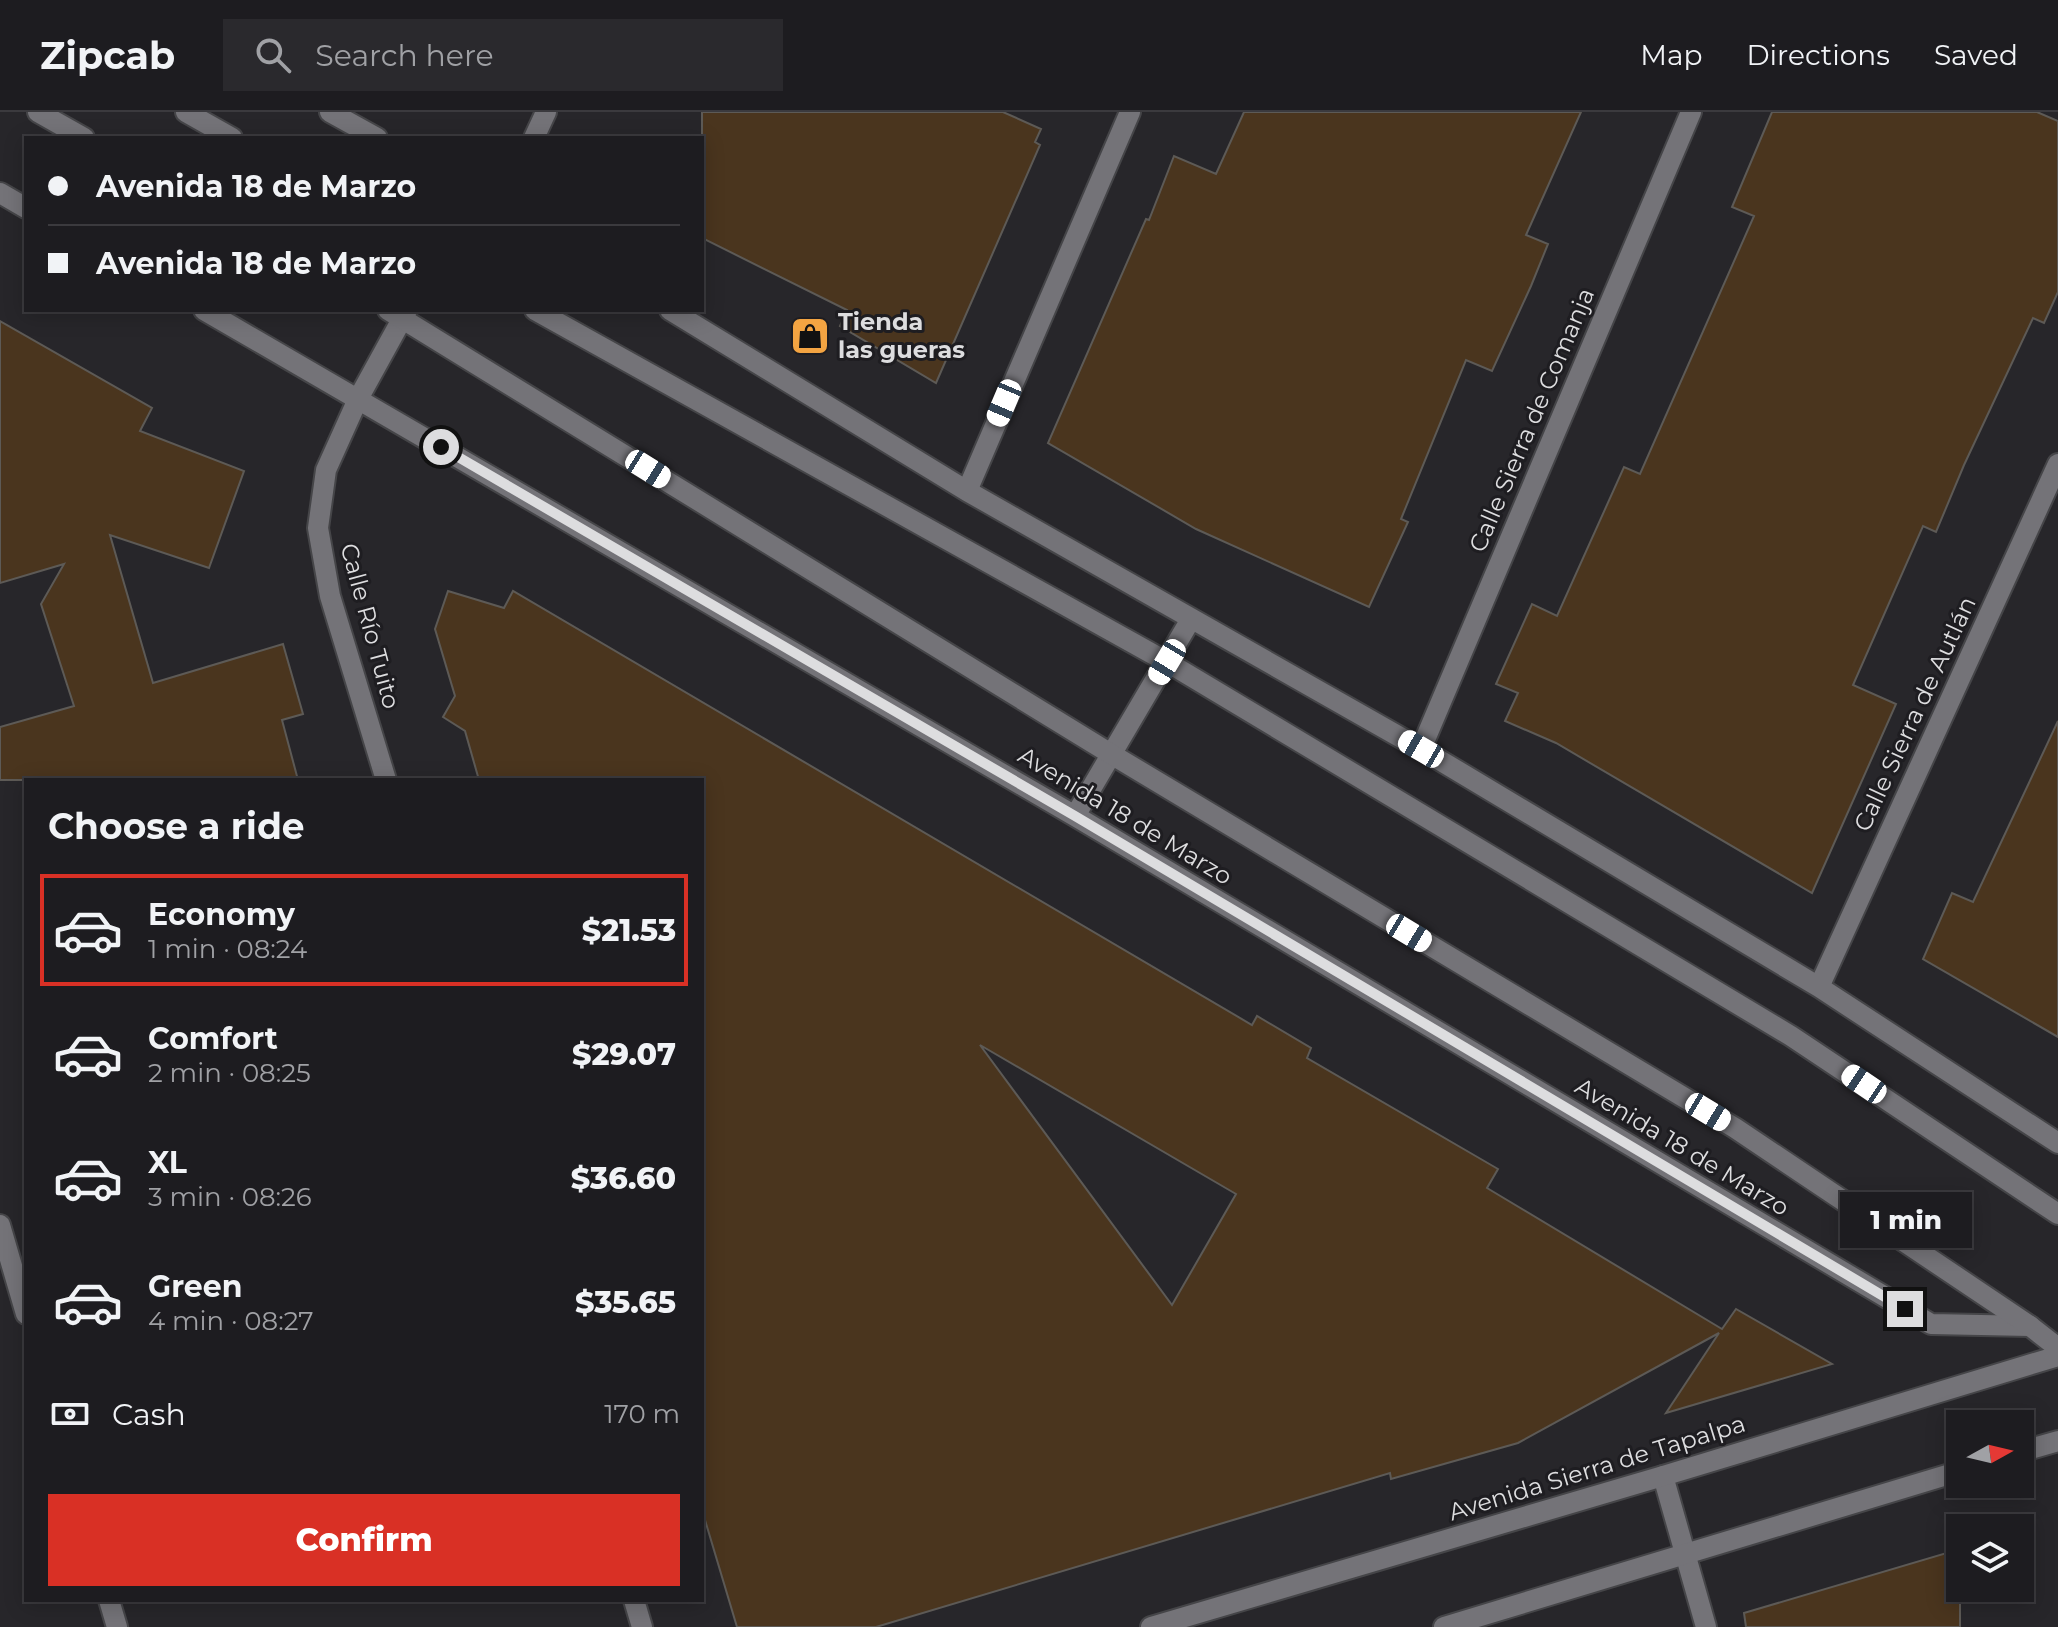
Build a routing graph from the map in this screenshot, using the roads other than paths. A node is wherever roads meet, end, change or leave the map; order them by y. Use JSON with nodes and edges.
{"nodes":[{"id":1,"x":38,"y":112,"type":"edge"},
{"id":2,"x":186,"y":112,"type":"edge"},
{"id":3,"x":330,"y":112,"type":"edge"},
{"id":4,"x":546,"y":112,"type":"edge"},
{"id":5,"x":1130,"y":112,"type":"edge"},
{"id":6,"x":1691,"y":112,"type":"edge"},
{"id":7,"x":80,"y":136,"type":"edge"},
{"id":8,"x":228,"y":136,"type":"edge"},
{"id":9,"x":373,"y":136,"type":"edge"},
{"id":10,"x":535,"y":136,"type":"edge"},
{"id":11,"x":0,"y":193,"type":"edge"},
{"id":12,"x":24,"y":207,"type":"edge"},
{"id":13,"x":207,"y":312,"type":"edge"},
{"id":14,"x":539,"y":312,"type":"edge"},
{"id":15,"x":673,"y":312,"type":"edge"},
{"id":16,"x":399,"y":313,"type":"edge"},
{"id":17,"x":358,"y":399,"type":"junction"},
{"id":18,"x":2058,"y":464,"type":"edge"},
{"id":19,"x":967,"y":491,"type":"junction"},
{"id":20,"x":1191,"y":619,"type":"junction"},
{"id":21,"x":1167,"y":662,"type":"junction"},
{"id":22,"x":1421,"y":749,"type":"junction"},
{"id":23,"x":1111,"y":754,"type":"junction"},
{"id":24,"x":385,"y":778,"type":"edge"},
{"id":25,"x":1075,"y":816,"type":"junction"},
{"id":26,"x":1819,"y":987,"type":"junction"},
{"id":27,"x":2058,"y":1143,"type":"edge"},
{"id":28,"x":2058,"y":1214,"type":"edge"},
{"id":29,"x":0,"y":1225,"type":"edge"},
{"id":30,"x":24,"y":1307,"type":"edge"},
{"id":31,"x":2030,"y":1326,"type":"junction"},
{"id":32,"x":2058,"y":1348,"type":"edge"},
{"id":33,"x":2058,"y":1356,"type":"edge"},
{"id":34,"x":2058,"y":1441,"type":"edge"},
{"id":35,"x":2034,"y":1448,"type":"edge"},
{"id":36,"x":1946,"y":1475,"type":"edge"},
{"id":37,"x":1663,"y":1476,"type":"junction"},
{"id":38,"x":1686,"y":1556,"type":"junction"},
{"id":39,"x":110,"y":1602,"type":"edge"},
{"id":40,"x":635,"y":1602,"type":"edge"},
{"id":41,"x":1161,"y":1626,"type":"edge"},
{"id":42,"x":117,"y":1627,"type":"edge"},
{"id":43,"x":642,"y":1627,"type":"edge"},
{"id":44,"x":1444,"y":1627,"type":"edge"},
{"id":45,"x":1706,"y":1627,"type":"edge"}],
"edges":[{"from":1,"to":7,"type":"street"},
{"from":2,"to":8,"type":"street"},
{"from":3,"to":9,"type":"street"},
{"from":4,"to":10,"type":"street"},
{"from":5,"to":19,"type":"street"},
{"from":6,"to":22,"type":"street","name":"Calle Sierra de Comanja"},
{"from":11,"to":12,"type":"street"},
{"from":13,"to":17,"type":"street","name":"Avenida 18 de Marzo"},
{"from":14,"to":21,"type":"street"},
{"from":15,"to":19,"type":"street"},
{"from":16,"to":17,"type":"street","name":"Calle Río Tuito"},
{"from":16,"to":23,"type":"street","name":"Avenida 18 de Marzo"},
{"from":17,"to":24,"type":"street","name":"Calle Río Tuito"},
{"from":17,"to":25,"type":"street","name":"Avenida 18 de Marzo"},
{"from":18,"to":26,"type":"street","name":"Calle Sierra de Autlán"},
{"from":19,"to":20,"type":"street"},
{"from":20,"to":21,"type":"street"},
{"from":20,"to":22,"type":"street"},
{"from":21,"to":23,"type":"street"},
{"from":21,"to":28,"type":"street"},
{"from":22,"to":26,"type":"street"},
{"from":23,"to":25,"type":"street"},
{"from":23,"to":31,"type":"street","name":"Avenida 18 de Marzo"},
{"from":25,"to":31,"type":"street","name":"Avenida 18 de Marzo"},
{"from":26,"to":27,"type":"street"},
{"from":29,"to":30,"type":"street"},
{"from":31,"to":32,"type":"street","name":"Avenida 18 de Marzo"},
{"from":33,"to":37,"type":"street","name":"Avenida Sierra de Tapalpa"},
{"from":34,"to":35,"type":"street"},
{"from":36,"to":38,"type":"street"},
{"from":37,"to":38,"type":"street"},
{"from":37,"to":41,"type":"street","name":"Avenida Sierra de Tapalpa"},
{"from":38,"to":44,"type":"street"},
{"from":38,"to":45,"type":"street"},
{"from":39,"to":42,"type":"street"},
{"from":40,"to":43,"type":"street"}]}
